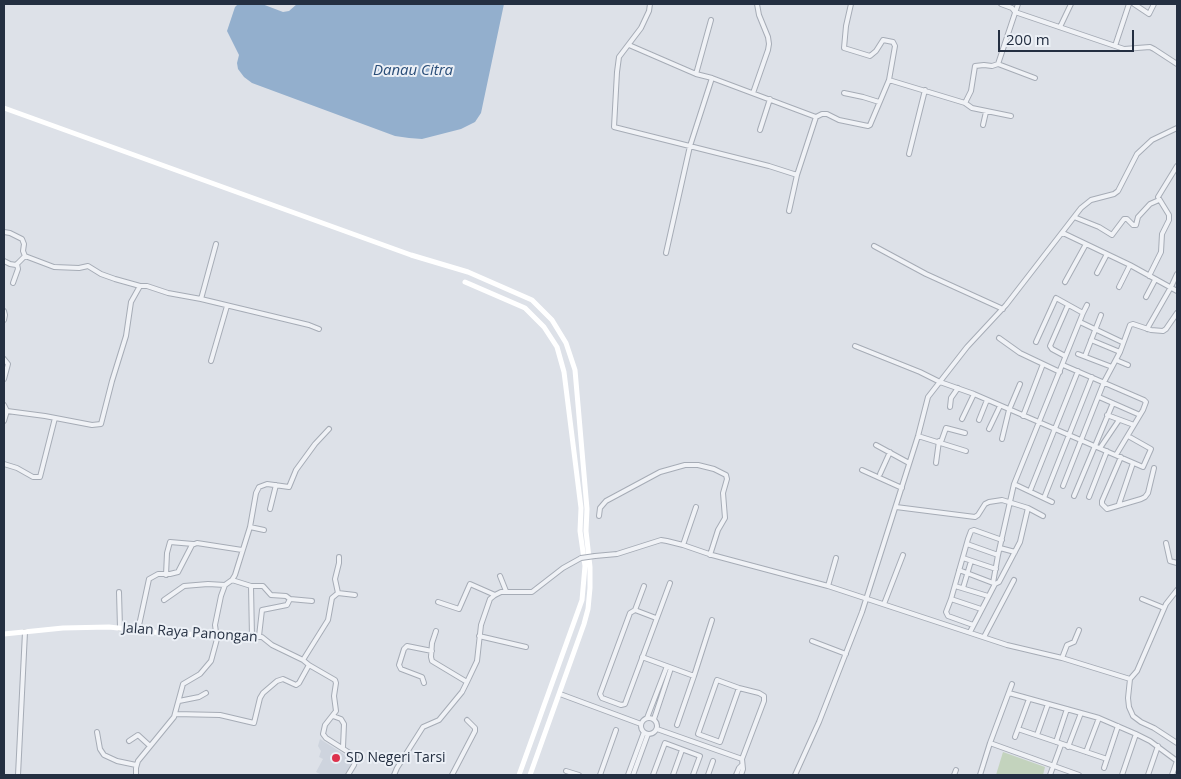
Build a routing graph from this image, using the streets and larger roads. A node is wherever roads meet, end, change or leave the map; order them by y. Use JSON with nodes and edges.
{"nodes":[{"id":1,"x":650,"y":4,"type":"edge"},
{"id":2,"x":757,"y":4,"type":"edge"},
{"id":3,"x":851,"y":4,"type":"edge"},
{"id":4,"x":1001,"y":4,"type":"edge"},
{"id":5,"x":1018,"y":4,"type":"edge"},
{"id":6,"x":1071,"y":4,"type":"edge"},
{"id":7,"x":1129,"y":4,"type":"edge"},
{"id":8,"x":1134,"y":4,"type":"edge"},
{"id":9,"x":1154,"y":4,"type":"edge"},
{"id":10,"x":1015,"y":12,"type":"junction"},
{"id":11,"x":711,"y":20,"type":"dead end"},
{"id":12,"x":1060,"y":27,"type":"junction"},
{"id":13,"x":629,"y":45,"type":"junction"},
{"id":14,"x":1115,"y":46,"type":"junction"},
{"id":15,"x":998,"y":64,"type":"junction"},
{"id":16,"x":1177,"y":64,"type":"edge"},
{"id":17,"x":696,"y":74,"type":"junction"},
{"id":18,"x":712,"y":78,"type":"junction"},
{"id":19,"x":1035,"y":78,"type":"dead end"},
{"id":20,"x":889,"y":80,"type":"junction"},
{"id":21,"x":925,"y":90,"type":"junction"},
{"id":22,"x":753,"y":93,"type":"junction"},
{"id":23,"x":844,"y":93,"type":"dead end"},
{"id":24,"x":770,"y":99,"type":"junction"},
{"id":25,"x":879,"y":102,"type":"junction"},
{"id":26,"x":965,"y":103,"type":"junction"},
{"id":27,"x":4,"y":108,"type":"edge"},
{"id":28,"x":986,"y":112,"type":"junction"},
{"id":29,"x":1011,"y":116,"type":"dead end"},
{"id":30,"x":816,"y":117,"type":"junction"},
{"id":31,"x":983,"y":125,"type":"dead end"},
{"id":32,"x":1177,"y":128,"type":"edge"},
{"id":33,"x":760,"y":130,"type":"dead end"},
{"id":34,"x":690,"y":146,"type":"junction"},
{"id":35,"x":909,"y":154,"type":"dead end"},
{"id":36,"x":1177,"y":166,"type":"edge"},
{"id":37,"x":797,"y":175,"type":"junction"},
{"id":38,"x":1159,"y":200,"type":"junction"},
{"id":39,"x":789,"y":211,"type":"dead end"},
{"id":40,"x":1074,"y":217,"type":"junction"},
{"id":41,"x":4,"y":232,"type":"edge"},
{"id":42,"x":1063,"y":233,"type":"junction"},
{"id":43,"x":216,"y":244,"type":"dead end"},
{"id":44,"x":1086,"y":244,"type":"junction"},
{"id":45,"x":874,"y":246,"type":"dead end"},
{"id":46,"x":666,"y":253,"type":"dead end"},
{"id":47,"x":1107,"y":254,"type":"junction"},
{"id":48,"x":25,"y":256,"type":"junction"},
{"id":49,"x":4,"y":261,"type":"edge"},
{"id":50,"x":17,"y":264,"type":"junction"},
{"id":51,"x":1130,"y":265,"type":"junction"},
{"id":52,"x":1097,"y":273,"type":"dead end"},
{"id":53,"x":1177,"y":274,"type":"edge"},
{"id":54,"x":1149,"y":276,"type":"junction"},
{"id":55,"x":1155,"y":280,"type":"junction"},
{"id":56,"x":464,"y":282,"type":"dead end"},
{"id":57,"x":1065,"y":282,"type":"dead end"},
{"id":58,"x":13,"y":283,"type":"dead end"},
{"id":59,"x":140,"y":286,"type":"junction"},
{"id":60,"x":1119,"y":288,"type":"dead end"},
{"id":61,"x":1172,"y":288,"type":"junction"},
{"id":62,"x":1177,"y":291,"type":"edge"},
{"id":63,"x":517,"y":292,"type":"junction"},
{"id":64,"x":1146,"y":297,"type":"dead end"},
{"id":65,"x":201,"y":298,"type":"junction"},
{"id":66,"x":513,"y":302,"type":"junction"},
{"id":67,"x":1068,"y":305,"type":"junction"},
{"id":68,"x":1087,"y":305,"type":"dead end"},
{"id":69,"x":228,"y":306,"type":"junction"},
{"id":70,"x":1003,"y":309,"type":"junction"},
{"id":71,"x":4,"y":311,"type":"edge"},
{"id":72,"x":1177,"y":313,"type":"edge"},
{"id":73,"x":1083,"y":314,"type":"junction"},
{"id":74,"x":1101,"y":316,"type":"dead end"},
{"id":75,"x":4,"y":320,"type":"edge"},
{"id":76,"x":1080,"y":322,"type":"junction"},
{"id":77,"x":319,"y":329,"type":"dead end"},
{"id":78,"x":1147,"y":329,"type":"junction"},
{"id":79,"x":1096,"y":330,"type":"junction"},
{"id":80,"x":999,"y":338,"type":"dead end"},
{"id":81,"x":1091,"y":340,"type":"junction"},
{"id":82,"x":1036,"y":342,"type":"dead end"},
{"id":83,"x":1122,"y":342,"type":"junction"},
{"id":84,"x":856,"y":346,"type":"dead end"},
{"id":85,"x":1120,"y":352,"type":"junction"},
{"id":86,"x":1078,"y":354,"type":"dead end"},
{"id":87,"x":1065,"y":356,"type":"junction"},
{"id":88,"x":1084,"y":356,"type":"junction"},
{"id":89,"x":4,"y":359,"type":"edge"},
{"id":90,"x":1116,"y":360,"type":"junction"},
{"id":91,"x":212,"y":361,"type":"dead end"},
{"id":92,"x":1043,"y":364,"type":"junction"},
{"id":93,"x":1063,"y":365,"type":"junction"},
{"id":94,"x":1128,"y":365,"type":"dead end"},
{"id":95,"x":1112,"y":367,"type":"junction"},
{"id":96,"x":1078,"y":371,"type":"junction"},
{"id":97,"x":1060,"y":372,"type":"junction"},
{"id":98,"x":1092,"y":377,"type":"junction"},
{"id":99,"x":4,"y":379,"type":"edge"},
{"id":100,"x":940,"y":382,"type":"junction"},
{"id":101,"x":1104,"y":382,"type":"junction"},
{"id":102,"x":1020,"y":384,"type":"dead end"},
{"id":103,"x":958,"y":388,"type":"junction"},
{"id":104,"x":974,"y":394,"type":"junction"},
{"id":105,"x":1099,"y":397,"type":"junction"},
{"id":106,"x":987,"y":400,"type":"junction"},
{"id":107,"x":1113,"y":403,"type":"junction"},
{"id":108,"x":4,"y":405,"type":"edge"},
{"id":109,"x":1000,"y":406,"type":"junction"},
{"id":110,"x":950,"y":407,"type":"dead end"},
{"id":111,"x":1009,"y":410,"type":"junction"},
{"id":112,"x":7,"y":411,"type":"junction"},
{"id":113,"x":1107,"y":415,"type":"junction"},
{"id":114,"x":1140,"y":415,"type":"junction"},
{"id":115,"x":1023,"y":416,"type":"junction"},
{"id":116,"x":55,"y":418,"type":"junction"},
{"id":117,"x":962,"y":419,"type":"dead end"},
{"id":118,"x":979,"y":420,"type":"dead end"},
{"id":119,"x":1119,"y":420,"type":"junction"},
{"id":120,"x":4,"y":421,"type":"edge"},
{"id":121,"x":1038,"y":423,"type":"junction"},
{"id":122,"x":1134,"y":425,"type":"junction"},
{"id":123,"x":328,"y":429,"type":"dead end"},
{"id":124,"x":989,"y":429,"type":"dead end"},
{"id":125,"x":1054,"y":429,"type":"junction"},
{"id":126,"x":965,"y":433,"type":"dead end"},
{"id":127,"x":1069,"y":435,"type":"junction"},
{"id":128,"x":918,"y":436,"type":"junction"},
{"id":129,"x":1128,"y":436,"type":"junction"},
{"id":130,"x":1002,"y":439,"type":"dead end"},
{"id":131,"x":1082,"y":441,"type":"junction"},
{"id":132,"x":940,"y":442,"type":"junction"},
{"id":133,"x":876,"y":445,"type":"dead end"},
{"id":134,"x":1094,"y":446,"type":"junction"},
{"id":135,"x":1100,"y":448,"type":"junction"},
{"id":136,"x":966,"y":451,"type":"dead end"},
{"id":137,"x":1108,"y":451,"type":"junction"},
{"id":138,"x":890,"y":452,"type":"junction"},
{"id":139,"x":1119,"y":456,"type":"junction"},
{"id":140,"x":910,"y":463,"type":"junction"},
{"id":141,"x":936,"y":463,"type":"dead end"},
{"id":142,"x":1133,"y":463,"type":"junction"},
{"id":143,"x":4,"y":464,"type":"edge"},
{"id":144,"x":1154,"y":468,"type":"dead end"},
{"id":145,"x":862,"y":470,"type":"dead end"},
{"id":146,"x":880,"y":474,"type":"dead end"},
{"id":147,"x":1014,"y":484,"type":"junction"},
{"id":148,"x":276,"y":485,"type":"junction"},
{"id":149,"x":1063,"y":486,"type":"dead end"},
{"id":150,"x":902,"y":488,"type":"junction"},
{"id":151,"x":1030,"y":491,"type":"junction"},
{"id":152,"x":1074,"y":496,"type":"dead end"},
{"id":153,"x":1088,"y":497,"type":"dead end"},
{"id":154,"x":1044,"y":498,"type":"junction"},
{"id":155,"x":1010,"y":502,"type":"junction"},
{"id":156,"x":1052,"y":502,"type":"dead end"},
{"id":157,"x":1119,"y":504,"type":"junction"},
{"id":158,"x":896,"y":506,"type":"junction"},
{"id":159,"x":696,"y":508,"type":"dead end"},
{"id":160,"x":1028,"y":508,"type":"junction"},
{"id":161,"x":270,"y":509,"type":"dead end"},
{"id":162,"x":599,"y":516,"type":"dead end"},
{"id":163,"x":1044,"y":516,"type":"dead end"},
{"id":164,"x":250,"y":527,"type":"junction"},
{"id":165,"x":264,"y":530,"type":"dead end"},
{"id":166,"x":1002,"y":540,"type":"junction"},
{"id":167,"x":193,"y":544,"type":"junction"},
{"id":168,"x":683,"y":544,"type":"junction"},
{"id":169,"x":966,"y":544,"type":"junction"},
{"id":170,"x":1166,"y":544,"type":"dead end"},
{"id":171,"x":1000,"y":548,"type":"junction"},
{"id":172,"x":242,"y":550,"type":"junction"},
{"id":173,"x":1015,"y":552,"type":"junction"},
{"id":174,"x":998,"y":554,"type":"junction"},
{"id":175,"x":710,"y":555,"type":"junction"},
{"id":176,"x":903,"y":555,"type":"dead end"},
{"id":177,"x":339,"y":557,"type":"dead end"},
{"id":178,"x":836,"y":558,"type":"dead end"},
{"id":179,"x":963,"y":558,"type":"junction"},
{"id":180,"x":971,"y":561,"type":"junction"},
{"id":181,"x":1177,"y":562,"type":"edge"},
{"id":182,"x":996,"y":569,"type":"junction"},
{"id":183,"x":959,"y":570,"type":"junction"},
{"id":184,"x":967,"y":574,"type":"junction"},
{"id":185,"x":166,"y":575,"type":"junction"},
{"id":186,"x":500,"y":576,"type":"dead end"},
{"id":187,"x":232,"y":580,"type":"junction"},
{"id":188,"x":1014,"y":580,"type":"dead end"},
{"id":189,"x":670,"y":583,"type":"dead end"},
{"id":190,"x":994,"y":583,"type":"junction"},
{"id":191,"x":225,"y":585,"type":"junction"},
{"id":192,"x":251,"y":586,"type":"junction"},
{"id":193,"x":644,"y":586,"type":"dead end"},
{"id":194,"x":828,"y":586,"type":"junction"},
{"id":195,"x":955,"y":586,"type":"junction"},
{"id":196,"x":963,"y":588,"type":"junction"},
{"id":197,"x":1177,"y":590,"type":"edge"},
{"id":198,"x":506,"y":591,"type":"junction"},
{"id":199,"x":119,"y":592,"type":"dead end"},
{"id":200,"x":338,"y":592,"type":"junction"},
{"id":201,"x":355,"y":595,"type":"dead end"},
{"id":202,"x":495,"y":595,"type":"junction"},
{"id":203,"x":988,"y":596,"type":"junction"},
{"id":204,"x":867,"y":598,"type":"junction"},
{"id":205,"x":951,"y":599,"type":"junction"},
{"id":206,"x":1142,"y":599,"type":"dead end"},
{"id":207,"x":164,"y":600,"type":"dead end"},
{"id":208,"x":290,"y":600,"type":"junction"},
{"id":209,"x":312,"y":601,"type":"dead end"},
{"id":210,"x":438,"y":602,"type":"dead end"},
{"id":211,"x":884,"y":604,"type":"junction"},
{"id":212,"x":1164,"y":608,"type":"junction"},
{"id":213,"x":981,"y":609,"type":"junction"},
{"id":214,"x":636,"y":610,"type":"junction"},
{"id":215,"x":656,"y":618,"type":"junction"},
{"id":216,"x":712,"y":620,"type":"dead end"},
{"id":217,"x":974,"y":624,"type":"junction"},
{"id":218,"x":120,"y":628,"type":"junction"},
{"id":219,"x":138,"y":630,"type":"junction"},
{"id":220,"x":1079,"y":630,"type":"dead end"},
{"id":221,"x":436,"y":631,"type":"dead end"},
{"id":222,"x":25,"y":632,"type":"junction"},
{"id":223,"x":970,"y":632,"type":"junction"},
{"id":224,"x":4,"y":634,"type":"edge"},
{"id":225,"x":978,"y":634,"type":"junction"},
{"id":226,"x":217,"y":635,"type":"junction"},
{"id":227,"x":259,"y":636,"type":"junction"},
{"id":228,"x":479,"y":636,"type":"junction"},
{"id":229,"x":252,"y":637,"type":"junction"},
{"id":230,"x":984,"y":637,"type":"junction"},
{"id":231,"x":812,"y":641,"type":"dead end"},
{"id":232,"x":526,"y":647,"type":"dead end"},
{"id":233,"x":432,"y":651,"type":"junction"},
{"id":234,"x":846,"y":654,"type":"junction"},
{"id":235,"x":642,"y":657,"type":"junction"},
{"id":236,"x":1062,"y":658,"type":"junction"},
{"id":237,"x":304,"y":660,"type":"junction"},
{"id":238,"x":309,"y":665,"type":"junction"},
{"id":239,"x":669,"y":667,"type":"junction"},
{"id":240,"x":694,"y":676,"type":"junction"},
{"id":241,"x":1130,"y":678,"type":"junction"},
{"id":242,"x":467,"y":682,"type":"junction"},
{"id":243,"x":424,"y":683,"type":"dead end"},
{"id":244,"x":1012,"y":684,"type":"dead end"},
{"id":245,"x":739,"y":688,"type":"junction"},
{"id":246,"x":550,"y":691,"type":"junction"},
{"id":247,"x":206,"y":693,"type":"dead end"},
{"id":248,"x":560,"y":694,"type":"junction"},
{"id":249,"x":1009,"y":694,"type":"junction"},
{"id":250,"x":1029,"y":699,"type":"junction"},
{"id":251,"x":179,"y":701,"type":"junction"},
{"id":252,"x":1048,"y":704,"type":"junction"},
{"id":253,"x":1067,"y":709,"type":"junction"},
{"id":254,"x":1081,"y":713,"type":"junction"},
{"id":255,"x":175,"y":714,"type":"junction"},
{"id":256,"x":333,"y":716,"type":"junction"},
{"id":257,"x":648,"y":718,"type":"junction"},
{"id":258,"x":1099,"y":718,"type":"junction"},
{"id":259,"x":654,"y":719,"type":"junction"},
{"id":260,"x":466,"y":720,"type":"dead end"},
{"id":261,"x":641,"y":724,"type":"junction"},
{"id":262,"x":677,"y":725,"type":"dead end"},
{"id":263,"x":1118,"y":726,"type":"junction"},
{"id":264,"x":657,"y":729,"type":"junction"},
{"id":265,"x":1018,"y":729,"type":"junction"},
{"id":266,"x":616,"y":730,"type":"dead end"},
{"id":267,"x":97,"y":732,"type":"dead end"},
{"id":268,"x":646,"y":733,"type":"junction"},
{"id":269,"x":1136,"y":734,"type":"junction"},
{"id":270,"x":1037,"y":735,"type":"junction"},
{"id":271,"x":1015,"y":737,"type":"dead end"},
{"id":272,"x":130,"y":741,"type":"dead end"},
{"id":273,"x":990,"y":743,"type":"junction"},
{"id":274,"x":1177,"y":743,"type":"edge"},
{"id":275,"x":1059,"y":744,"type":"junction"},
{"id":276,"x":150,"y":746,"type":"junction"},
{"id":277,"x":1158,"y":746,"type":"junction"},
{"id":278,"x":1068,"y":747,"type":"junction"},
{"id":279,"x":343,"y":748,"type":"junction"},
{"id":280,"x":682,"y":750,"type":"junction"},
{"id":281,"x":1086,"y":752,"type":"junction"},
{"id":282,"x":742,"y":759,"type":"junction"},
{"id":283,"x":1107,"y":759,"type":"junction"},
{"id":284,"x":713,"y":761,"type":"dead end"},
{"id":285,"x":136,"y":765,"type":"junction"},
{"id":286,"x":742,"y":765,"type":"junction"},
{"id":287,"x":1053,"y":765,"type":"junction"},
{"id":288,"x":1104,"y":768,"type":"dead end"},
{"id":289,"x":956,"y":770,"type":"dead end"},
{"id":290,"x":566,"y":771,"type":"dead end"},
{"id":291,"x":18,"y":775,"type":"edge"},
{"id":292,"x":136,"y":775,"type":"edge"},
{"id":293,"x":348,"y":775,"type":"edge"},
{"id":294,"x":394,"y":775,"type":"edge"},
{"id":295,"x":452,"y":775,"type":"edge"},
{"id":296,"x":519,"y":775,"type":"edge"},
{"id":297,"x":530,"y":775,"type":"edge"},
{"id":298,"x":579,"y":775,"type":"edge"},
{"id":299,"x":600,"y":775,"type":"edge"},
{"id":300,"x":628,"y":775,"type":"edge"},
{"id":301,"x":633,"y":775,"type":"edge"},
{"id":302,"x":653,"y":775,"type":"edge"},
{"id":303,"x":673,"y":775,"type":"edge"},
{"id":304,"x":692,"y":775,"type":"edge"},
{"id":305,"x":708,"y":775,"type":"edge"},
{"id":306,"x":736,"y":775,"type":"edge"},
{"id":307,"x":741,"y":775,"type":"edge"},
{"id":308,"x":795,"y":775,"type":"edge"},
{"id":309,"x":954,"y":775,"type":"edge"},
{"id":310,"x":980,"y":775,"type":"edge"},
{"id":311,"x":1050,"y":775,"type":"edge"},
{"id":312,"x":1079,"y":775,"type":"edge"},
{"id":313,"x":1122,"y":775,"type":"edge"},
{"id":314,"x":1148,"y":775,"type":"edge"},
{"id":315,"x":1172,"y":775,"type":"edge"}],
"edges":[{"from":1,"to":13,"type":"street"},
{"from":2,"to":22,"type":"street"},
{"from":3,"to":20,"type":"street"},
{"from":4,"to":10,"type":"street"},
{"from":5,"to":10,"type":"street"},
{"from":6,"to":12,"type":"street"},
{"from":7,"to":14,"type":"street"},
{"from":8,"to":9,"type":"street"},
{"from":10,"to":12,"type":"street"},
{"from":10,"to":15,"type":"street"},
{"from":11,"to":17,"type":"street"},
{"from":12,"to":14,"type":"street"},
{"from":13,"to":17,"type":"street"},
{"from":13,"to":34,"type":"street"},
{"from":14,"to":16,"type":"street"},
{"from":15,"to":19,"type":"street"},
{"from":15,"to":26,"type":"street"},
{"from":17,"to":18,"type":"street"},
{"from":18,"to":22,"type":"street"},
{"from":18,"to":34,"type":"street"},
{"from":20,"to":21,"type":"street"},
{"from":20,"to":25,"type":"street"},
{"from":21,"to":26,"type":"street"},
{"from":21,"to":35,"type":"street"},
{"from":22,"to":24,"type":"street"},
{"from":23,"to":25,"type":"street"},
{"from":24,"to":30,"type":"street"},
{"from":24,"to":33,"type":"street"},
{"from":25,"to":30,"type":"street"},
{"from":26,"to":28,"type":"street"},
{"from":27,"to":63,"type":"street"},
{"from":28,"to":29,"type":"street"},
{"from":28,"to":31,"type":"street"},
{"from":30,"to":37,"type":"street"},
{"from":32,"to":40,"type":"street"},
{"from":34,"to":37,"type":"street"},
{"from":34,"to":46,"type":"street"},
{"from":36,"to":38,"type":"street"},
{"from":37,"to":39,"type":"street"},
{"from":38,"to":40,"type":"street"},
{"from":38,"to":54,"type":"street"},
{"from":40,"to":42,"type":"street"},
{"from":41,"to":48,"type":"street"},
{"from":42,"to":44,"type":"street"},
{"from":42,"to":70,"type":"street"},
{"from":43,"to":65,"type":"street"},
{"from":44,"to":47,"type":"street"},
{"from":44,"to":57,"type":"street"},
{"from":45,"to":70,"type":"street"},
{"from":47,"to":51,"type":"street"},
{"from":47,"to":52,"type":"street"},
{"from":48,"to":50,"type":"street"},
{"from":48,"to":59,"type":"street"},
{"from":49,"to":50,"type":"street"},
{"from":50,"to":58,"type":"street"},
{"from":51,"to":54,"type":"street"},
{"from":51,"to":60,"type":"street"},
{"from":53,"to":61,"type":"street"},
{"from":54,"to":55,"type":"street"},
{"from":55,"to":61,"type":"street"},
{"from":55,"to":64,"type":"street"},
{"from":56,"to":66,"type":"street"},
{"from":59,"to":65,"type":"street"},
{"from":59,"to":116,"type":"street"},
{"from":61,"to":62,"type":"street"},
{"from":61,"to":78,"type":"street"},
{"from":63,"to":66,"type":"street"},
{"from":63,"to":248,"type":"street"},
{"from":65,"to":69,"type":"street"},
{"from":66,"to":246,"type":"street"},
{"from":67,"to":73,"type":"street"},
{"from":67,"to":82,"type":"street"},
{"from":67,"to":87,"type":"street"},
{"from":68,"to":73,"type":"street"},
{"from":69,"to":77,"type":"street"},
{"from":69,"to":91,"type":"street"},
{"from":70,"to":100,"type":"street"},
{"from":71,"to":75,"type":"street"},
{"from":72,"to":78,"type":"street"},
{"from":73,"to":76,"type":"street"},
{"from":74,"to":79,"type":"street"},
{"from":76,"to":79,"type":"street"},
{"from":76,"to":87,"type":"street"},
{"from":78,"to":83,"type":"street"},
{"from":79,"to":81,"type":"street"},
{"from":79,"to":83,"type":"street"},
{"from":80,"to":92,"type":"street"},
{"from":81,"to":85,"type":"street"},
{"from":81,"to":88,"type":"street"},
{"from":83,"to":85,"type":"street"},
{"from":84,"to":100,"type":"street"},
{"from":85,"to":90,"type":"street"},
{"from":86,"to":88,"type":"street"},
{"from":87,"to":93,"type":"street"},
{"from":88,"to":95,"type":"street"},
{"from":89,"to":99,"type":"street"},
{"from":90,"to":94,"type":"street"},
{"from":90,"to":95,"type":"street"},
{"from":92,"to":97,"type":"street"},
{"from":92,"to":115,"type":"street"},
{"from":93,"to":96,"type":"street"},
{"from":93,"to":97,"type":"street"},
{"from":95,"to":101,"type":"street"},
{"from":96,"to":98,"type":"street"},
{"from":96,"to":125,"type":"street"},
{"from":97,"to":121,"type":"street"},
{"from":98,"to":101,"type":"street"},
{"from":98,"to":127,"type":"street"},
{"from":100,"to":103,"type":"street"},
{"from":100,"to":128,"type":"street"},
{"from":101,"to":105,"type":"street"},
{"from":101,"to":114,"type":"street"},
{"from":102,"to":111,"type":"street"},
{"from":103,"to":104,"type":"street"},
{"from":103,"to":110,"type":"street"},
{"from":104,"to":106,"type":"street"},
{"from":104,"to":117,"type":"street"},
{"from":105,"to":107,"type":"street"},
{"from":105,"to":131,"type":"street"},
{"from":106,"to":109,"type":"street"},
{"from":106,"to":118,"type":"street"},
{"from":107,"to":113,"type":"street"},
{"from":107,"to":114,"type":"street"},
{"from":108,"to":112,"type":"street"},
{"from":109,"to":111,"type":"street"},
{"from":109,"to":124,"type":"street"},
{"from":111,"to":115,"type":"street"},
{"from":111,"to":130,"type":"street"},
{"from":112,"to":116,"type":"street"},
{"from":112,"to":120,"type":"street"},
{"from":113,"to":119,"type":"street"},
{"from":113,"to":134,"type":"street"},
{"from":114,"to":122,"type":"street"},
{"from":115,"to":121,"type":"street"},
{"from":116,"to":143,"type":"street"},
{"from":119,"to":122,"type":"street"},
{"from":119,"to":135,"type":"street"},
{"from":121,"to":125,"type":"street"},
{"from":121,"to":147,"type":"street"},
{"from":122,"to":129,"type":"street"},
{"from":123,"to":148,"type":"street"},
{"from":125,"to":127,"type":"street"},
{"from":125,"to":151,"type":"street"},
{"from":126,"to":132,"type":"street"},
{"from":127,"to":131,"type":"street"},
{"from":127,"to":154,"type":"street"},
{"from":128,"to":132,"type":"street"},
{"from":128,"to":140,"type":"street"},
{"from":129,"to":139,"type":"street"},
{"from":129,"to":142,"type":"street"},
{"from":131,"to":134,"type":"street"},
{"from":131,"to":149,"type":"street"},
{"from":132,"to":136,"type":"street"},
{"from":132,"to":141,"type":"street"},
{"from":133,"to":138,"type":"street"},
{"from":134,"to":135,"type":"street"},
{"from":134,"to":152,"type":"street"},
{"from":135,"to":137,"type":"street"},
{"from":137,"to":139,"type":"street"},
{"from":137,"to":153,"type":"street"},
{"from":138,"to":140,"type":"street"},
{"from":138,"to":146,"type":"street"},
{"from":139,"to":142,"type":"street"},
{"from":139,"to":157,"type":"street"},
{"from":140,"to":150,"type":"street"},
{"from":142,"to":157,"type":"street"},
{"from":144,"to":157,"type":"street"},
{"from":145,"to":150,"type":"street"},
{"from":147,"to":151,"type":"street"},
{"from":147,"to":155,"type":"street"},
{"from":148,"to":161,"type":"street"},
{"from":148,"to":164,"type":"street"},
{"from":150,"to":158,"type":"street"},
{"from":151,"to":154,"type":"street"},
{"from":154,"to":156,"type":"street"},
{"from":155,"to":158,"type":"street"},
{"from":155,"to":160,"type":"street"},
{"from":155,"to":166,"type":"street"},
{"from":158,"to":204,"type":"street"},
{"from":159,"to":168,"type":"street"},
{"from":160,"to":163,"type":"street"},
{"from":160,"to":173,"type":"street"},
{"from":162,"to":175,"type":"street"},
{"from":164,"to":165,"type":"street"},
{"from":164,"to":172,"type":"street"},
{"from":166,"to":169,"type":"street"},
{"from":166,"to":171,"type":"street"},
{"from":167,"to":172,"type":"street"},
{"from":167,"to":185,"type":"street"},
{"from":167,"to":185,"type":"street"},
{"from":168,"to":175,"type":"street"},
{"from":168,"to":198,"type":"street","bridge":true},
{"from":169,"to":174,"type":"street"},
{"from":169,"to":179,"type":"street"},
{"from":170,"to":181,"type":"street"},
{"from":171,"to":173,"type":"street"},
{"from":171,"to":174,"type":"street"},
{"from":172,"to":187,"type":"street"},
{"from":173,"to":190,"type":"street"},
{"from":174,"to":182,"type":"street"},
{"from":175,"to":194,"type":"street"},
{"from":176,"to":211,"type":"street"},
{"from":177,"to":200,"type":"street"},
{"from":178,"to":194,"type":"street"},
{"from":179,"to":180,"type":"street"},
{"from":179,"to":183,"type":"street"},
{"from":180,"to":182,"type":"street"},
{"from":180,"to":184,"type":"street"},
{"from":182,"to":190,"type":"street"},
{"from":183,"to":184,"type":"street"},
{"from":183,"to":195,"type":"street"},
{"from":184,"to":190,"type":"street"},
{"from":184,"to":196,"type":"street"},
{"from":185,"to":219,"type":"street"},
{"from":186,"to":198,"type":"street"},
{"from":187,"to":191,"type":"street"},
{"from":187,"to":192,"type":"street"},
{"from":188,"to":230,"type":"street"},
{"from":189,"to":215,"type":"street"},
{"from":190,"to":203,"type":"street"},
{"from":191,"to":207,"type":"street"},
{"from":191,"to":226,"type":"street"},
{"from":192,"to":208,"type":"street"},
{"from":192,"to":229,"type":"street"},
{"from":193,"to":214,"type":"street"},
{"from":194,"to":204,"type":"street"},
{"from":195,"to":196,"type":"street"},
{"from":195,"to":205,"type":"street"},
{"from":196,"to":203,"type":"street"},
{"from":197,"to":212,"type":"street"},
{"from":198,"to":202,"type":"street"},
{"from":199,"to":218,"type":"street"},
{"from":200,"to":201,"type":"street"},
{"from":200,"to":237,"type":"street"},
{"from":202,"to":210,"type":"street"},
{"from":202,"to":228,"type":"street"},
{"from":203,"to":213,"type":"street"},
{"from":204,"to":211,"type":"street"},
{"from":204,"to":234,"type":"street"},
{"from":205,"to":213,"type":"street"},
{"from":205,"to":217,"type":"street"},
{"from":206,"to":212,"type":"street"},
{"from":208,"to":209,"type":"street"},
{"from":208,"to":227,"type":"street"},
{"from":211,"to":223,"type":"street"},
{"from":212,"to":241,"type":"street"},
{"from":213,"to":217,"type":"street"},
{"from":214,"to":215,"type":"street"},
{"from":214,"to":235,"type":"street"},
{"from":215,"to":235,"type":"street"},
{"from":216,"to":240,"type":"street"},
{"from":217,"to":223,"type":"street"},
{"from":217,"to":225,"type":"street"},
{"from":218,"to":219,"type":"street","name":"Jalan Raya Panongan"},
{"from":218,"to":222,"type":"street","name":"Jalan Raya Panongan"},
{"from":219,"to":226,"type":"street","name":"Jalan Raya Panongan"},
{"from":220,"to":236,"type":"street"},
{"from":221,"to":233,"type":"street"},
{"from":222,"to":224,"type":"street","name":"Jalan Raya Panongan"},
{"from":222,"to":291,"type":"street"},
{"from":223,"to":225,"type":"street"},
{"from":225,"to":230,"type":"street"},
{"from":226,"to":229,"type":"street","name":"Jalan Raya Panongan"},
{"from":226,"to":251,"type":"street"},
{"from":227,"to":229,"type":"street","name":"Jalan Raya Panongan"},
{"from":227,"to":237,"type":"street","name":"Jalan Raya Panongan"},
{"from":228,"to":232,"type":"street"},
{"from":228,"to":242,"type":"street"},
{"from":230,"to":236,"type":"street"},
{"from":231,"to":234,"type":"street"},
{"from":233,"to":242,"type":"street"},
{"from":233,"to":243,"type":"street"},
{"from":234,"to":308,"type":"street"},
{"from":235,"to":239,"type":"street"},
{"from":236,"to":241,"type":"street"},
{"from":237,"to":238,"type":"street","name":"Jalan Raya Panongan"},
{"from":238,"to":255,"type":"street"},
{"from":238,"to":256,"type":"street","name":"Jalan Raya Panongan"},
{"from":239,"to":240,"type":"street"},
{"from":239,"to":257,"type":"street"},
{"from":239,"to":259,"type":"street"},
{"from":240,"to":262,"type":"street"},
{"from":241,"to":274,"type":"street"},
{"from":242,"to":294,"type":"street"},
{"from":244,"to":249,"type":"street"},
{"from":245,"to":245,"type":"street"},
{"from":245,"to":282,"type":"street"},
{"from":246,"to":248,"type":"street"},
{"from":246,"to":296,"type":"street"},
{"from":247,"to":251,"type":"street"},
{"from":248,"to":261,"type":"street"},
{"from":248,"to":297,"type":"street"},
{"from":249,"to":250,"type":"street"},
{"from":249,"to":273,"type":"street"},
{"from":250,"to":252,"type":"street"},
{"from":250,"to":265,"type":"street"},
{"from":251,"to":255,"type":"street"},
{"from":252,"to":253,"type":"street"},
{"from":252,"to":270,"type":"street"},
{"from":253,"to":254,"type":"street"},
{"from":253,"to":275,"type":"street"},
{"from":254,"to":258,"type":"street"},
{"from":254,"to":278,"type":"street"},
{"from":255,"to":276,"type":"street"},
{"from":256,"to":279,"type":"street"},
{"from":256,"to":279,"type":"street","name":"Jalan Raya Panongan"},
{"from":257,"to":259,"type":"street"},
{"from":257,"to":261,"type":"street"},
{"from":258,"to":263,"type":"street"},
{"from":258,"to":281,"type":"street"},
{"from":259,"to":264,"type":"street"},
{"from":260,"to":295,"type":"street"},
{"from":261,"to":268,"type":"street"},
{"from":263,"to":269,"type":"street"},
{"from":263,"to":283,"type":"street"},
{"from":264,"to":268,"type":"street"},
{"from":264,"to":282,"type":"street"},
{"from":265,"to":270,"type":"street"},
{"from":265,"to":271,"type":"street"},
{"from":266,"to":299,"type":"street"},
{"from":267,"to":285,"type":"street"},
{"from":268,"to":300,"type":"street"},
{"from":268,"to":301,"type":"street"},
{"from":269,"to":277,"type":"street"},
{"from":269,"to":313,"type":"street"},
{"from":270,"to":275,"type":"street"},
{"from":272,"to":276,"type":"street"},
{"from":273,"to":287,"type":"street"},
{"from":273,"to":310,"type":"street"},
{"from":275,"to":278,"type":"street"},
{"from":275,"to":287,"type":"street"},
{"from":276,"to":285,"type":"street"},
{"from":277,"to":314,"type":"street"},
{"from":277,"to":315,"type":"street"},
{"from":278,"to":281,"type":"street"},
{"from":279,"to":293,"type":"street","name":"Jalan Raya Panongan"},
{"from":280,"to":302,"type":"street"},
{"from":280,"to":303,"type":"street"},
{"from":280,"to":304,"type":"street"},
{"from":281,"to":283,"type":"street"},
{"from":282,"to":286,"type":"street"},
{"from":283,"to":288,"type":"street"},
{"from":284,"to":305,"type":"street"},
{"from":285,"to":292,"type":"street"},
{"from":286,"to":306,"type":"street"},
{"from":286,"to":307,"type":"street"},
{"from":287,"to":311,"type":"street"},
{"from":287,"to":312,"type":"street"},
{"from":289,"to":309,"type":"street"},
{"from":290,"to":298,"type":"street"}]}
